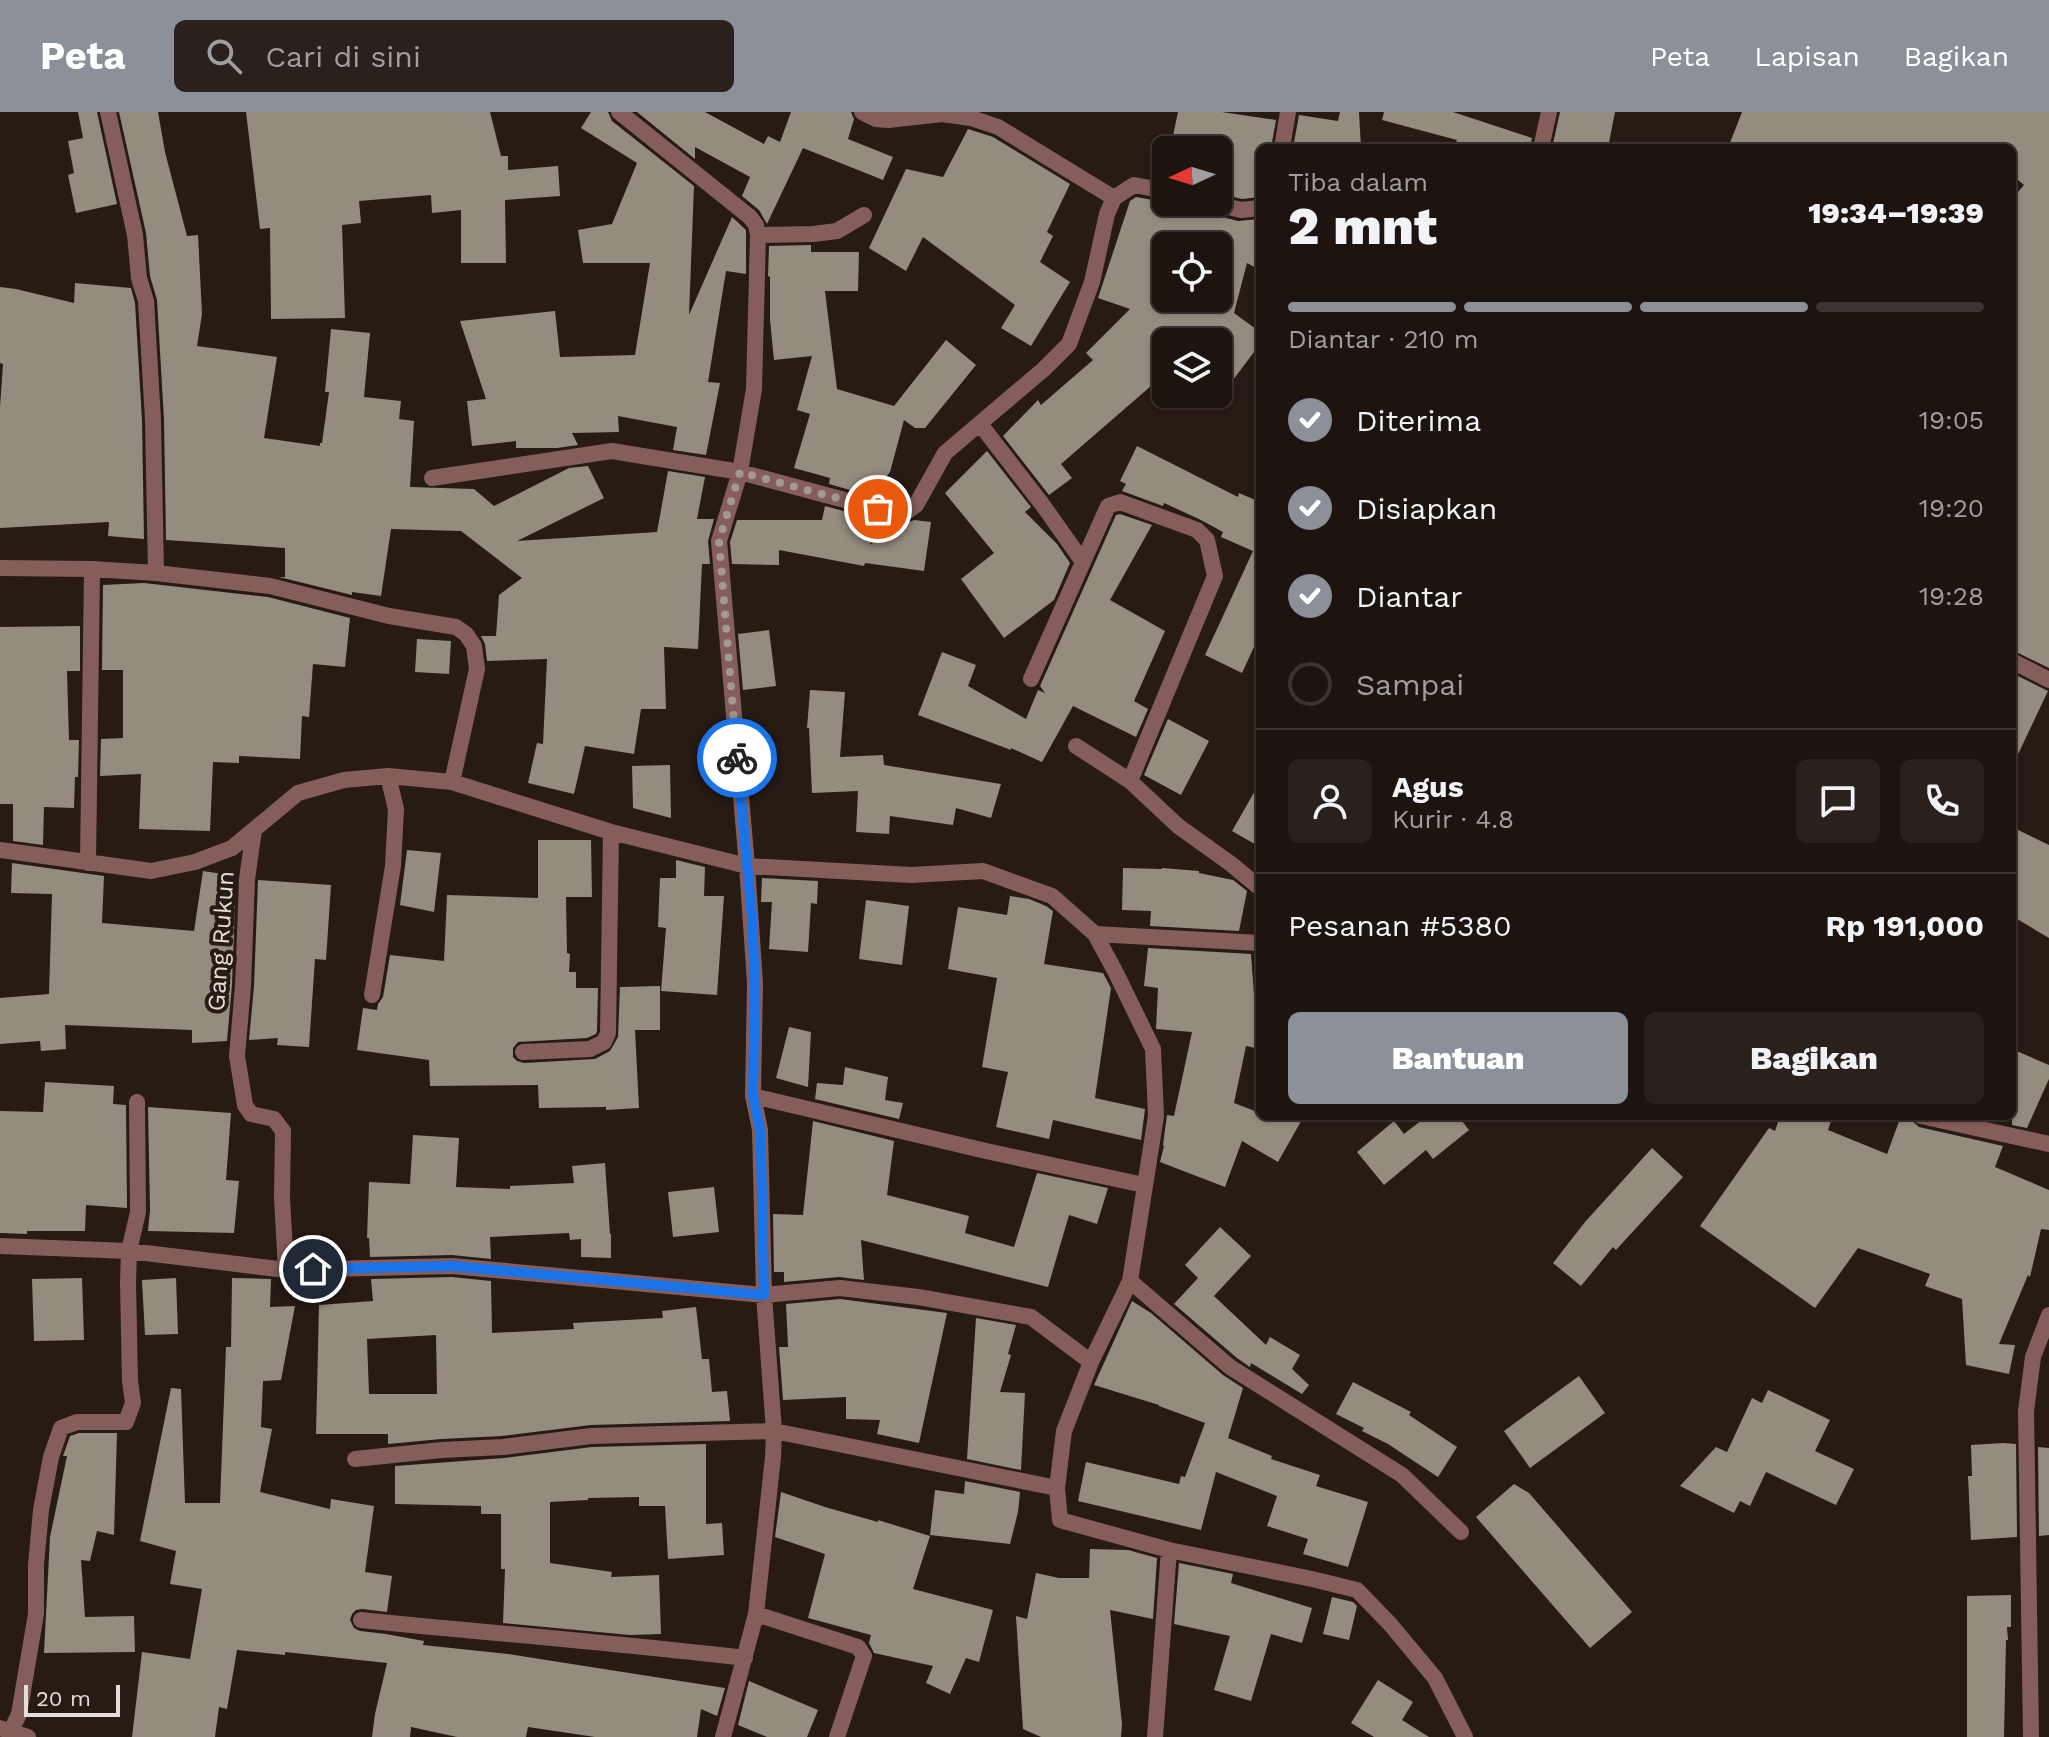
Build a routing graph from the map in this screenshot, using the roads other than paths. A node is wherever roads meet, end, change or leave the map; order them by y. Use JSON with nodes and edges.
{"nodes":[{"id":1,"x":108,"y":112,"type":"edge"},
{"id":2,"x":619,"y":112,"type":"edge"},
{"id":3,"x":862,"y":112,"type":"edge"},
{"id":4,"x":1288,"y":112,"type":"edge"},
{"id":5,"x":1549,"y":112,"type":"edge"},
{"id":6,"x":1283,"y":144,"type":"edge"},
{"id":7,"x":1542,"y":144,"type":"edge"},
{"id":8,"x":1152,"y":188,"type":"edge"},
{"id":9,"x":1114,"y":198,"type":"junction"},
{"id":10,"x":1232,"y":208,"type":"edge"},
{"id":11,"x":1256,"y":208,"type":"edge"},
{"id":12,"x":864,"y":215,"type":"dead end"},
{"id":13,"x":758,"y":235,"type":"junction"},
{"id":14,"x":980,"y":424,"type":"junction"},
{"id":15,"x":740,"y":472,"type":"junction"},
{"id":16,"x":432,"y":478,"type":"dead end"},
{"id":17,"x":1083,"y":562,"type":"junction"},
{"id":18,"x":0,"y":568,"type":"edge"},
{"id":19,"x":92,"y":569,"type":"junction"},
{"id":20,"x":156,"y":573,"type":"junction"},
{"id":21,"x":2016,"y":663,"type":"edge"},
{"id":22,"x":1031,"y":679,"type":"dead end"},
{"id":23,"x":2049,"y":680,"type":"edge"},
{"id":24,"x":1076,"y":746,"type":"dead end"},
{"id":25,"x":388,"y":776,"type":"junction"},
{"id":26,"x":1130,"y":781,"type":"junction"},
{"id":27,"x":452,"y":782,"type":"junction"},
{"id":28,"x":254,"y":830,"type":"junction"},
{"id":29,"x":611,"y":832,"type":"junction"},
{"id":30,"x":0,"y":850,"type":"edge"},
{"id":31,"x":88,"y":863,"type":"junction"},
{"id":32,"x":747,"y":866,"type":"junction"},
{"id":33,"x":1256,"y":885,"type":"edge"},
{"id":34,"x":1095,"y":934,"type":"junction"},
{"id":35,"x":1256,"y":943,"type":"edge"},
{"id":36,"x":372,"y":995,"type":"dead end"},
{"id":37,"x":523,"y":1052,"type":"dead end"},
{"id":38,"x":753,"y":1096,"type":"junction"},
{"id":39,"x":137,"y":1102,"type":"dead end"},
{"id":40,"x":1939,"y":1120,"type":"edge"},
{"id":41,"x":2049,"y":1144,"type":"edge"},
{"id":42,"x":1144,"y":1185,"type":"junction"},
{"id":43,"x":0,"y":1246,"type":"edge"},
{"id":44,"x":129,"y":1251,"type":"junction"},
{"id":45,"x":286,"y":1270,"type":"junction"},
{"id":46,"x":1130,"y":1281,"type":"junction"},
{"id":47,"x":764,"y":1295,"type":"junction"},
{"id":48,"x":2049,"y":1315,"type":"edge"},
{"id":49,"x":1091,"y":1362,"type":"junction"},
{"id":50,"x":774,"y":1431,"type":"junction"},
{"id":51,"x":355,"y":1459,"type":"dead end"},
{"id":52,"x":1057,"y":1488,"type":"junction"},
{"id":53,"x":1461,"y":1532,"type":"dead end"},
{"id":54,"x":1169,"y":1550,"type":"junction"},
{"id":55,"x":756,"y":1614,"type":"junction"},
{"id":56,"x":361,"y":1620,"type":"dead end"},
{"id":57,"x":745,"y":1658,"type":"junction"},
{"id":58,"x":6,"y":1730,"type":"edge"},
{"id":59,"x":28,"y":1737,"type":"edge"},
{"id":60,"x":723,"y":1737,"type":"edge"},
{"id":61,"x":837,"y":1737,"type":"edge"},
{"id":62,"x":1155,"y":1737,"type":"edge"},
{"id":63,"x":1465,"y":1737,"type":"edge"},
{"id":64,"x":2031,"y":1737,"type":"edge"}],
"edges":[{"from":1,"to":20,"type":"street"},
{"from":2,"to":13,"type":"street"},
{"from":3,"to":9,"type":"street"},
{"from":4,"to":6,"type":"street"},
{"from":5,"to":7,"type":"street"},
{"from":8,"to":9,"type":"street"},
{"from":9,"to":14,"type":"street"},
{"from":10,"to":11,"type":"street"},
{"from":12,"to":13,"type":"street"},
{"from":13,"to":15,"type":"street"},
{"from":14,"to":15,"type":"street"},
{"from":14,"to":17,"type":"street"},
{"from":15,"to":16,"type":"street"},
{"from":15,"to":32,"type":"street"},
{"from":17,"to":22,"type":"street"},
{"from":17,"to":26,"type":"street"},
{"from":18,"to":19,"type":"street"},
{"from":19,"to":20,"type":"street"},
{"from":19,"to":31,"type":"street"},
{"from":20,"to":27,"type":"street"},
{"from":21,"to":23,"type":"street"},
{"from":24,"to":26,"type":"street"},
{"from":25,"to":27,"type":"street"},
{"from":25,"to":28,"type":"street"},
{"from":25,"to":36,"type":"street"},
{"from":26,"to":33,"type":"street"},
{"from":27,"to":29,"type":"street"},
{"from":28,"to":31,"type":"street"},
{"from":28,"to":45,"type":"street","name":"Gang Rukun"},
{"from":29,"to":32,"type":"street"},
{"from":29,"to":37,"type":"street"},
{"from":30,"to":31,"type":"street"},
{"from":32,"to":34,"type":"street"},
{"from":32,"to":38,"type":"street"},
{"from":34,"to":35,"type":"street"},
{"from":34,"to":42,"type":"street"},
{"from":38,"to":42,"type":"street"},
{"from":38,"to":47,"type":"street"},
{"from":39,"to":44,"type":"street"},
{"from":40,"to":41,"type":"street"},
{"from":42,"to":46,"type":"street"},
{"from":43,"to":44,"type":"street"},
{"from":44,"to":45,"type":"street"},
{"from":44,"to":58,"type":"street"},
{"from":45,"to":47,"type":"street"},
{"from":46,"to":49,"type":"street"},
{"from":46,"to":53,"type":"street"},
{"from":47,"to":49,"type":"street"},
{"from":47,"to":50,"type":"street"},
{"from":48,"to":64,"type":"street"},
{"from":49,"to":52,"type":"street"},
{"from":50,"to":51,"type":"street"},
{"from":50,"to":52,"type":"street"},
{"from":50,"to":55,"type":"street"},
{"from":52,"to":54,"type":"street"},
{"from":54,"to":62,"type":"street"},
{"from":54,"to":63,"type":"street"},
{"from":55,"to":57,"type":"street"},
{"from":55,"to":61,"type":"street"},
{"from":56,"to":57,"type":"street"},
{"from":57,"to":60,"type":"street"},
{"from":58,"to":59,"type":"street"}]}
